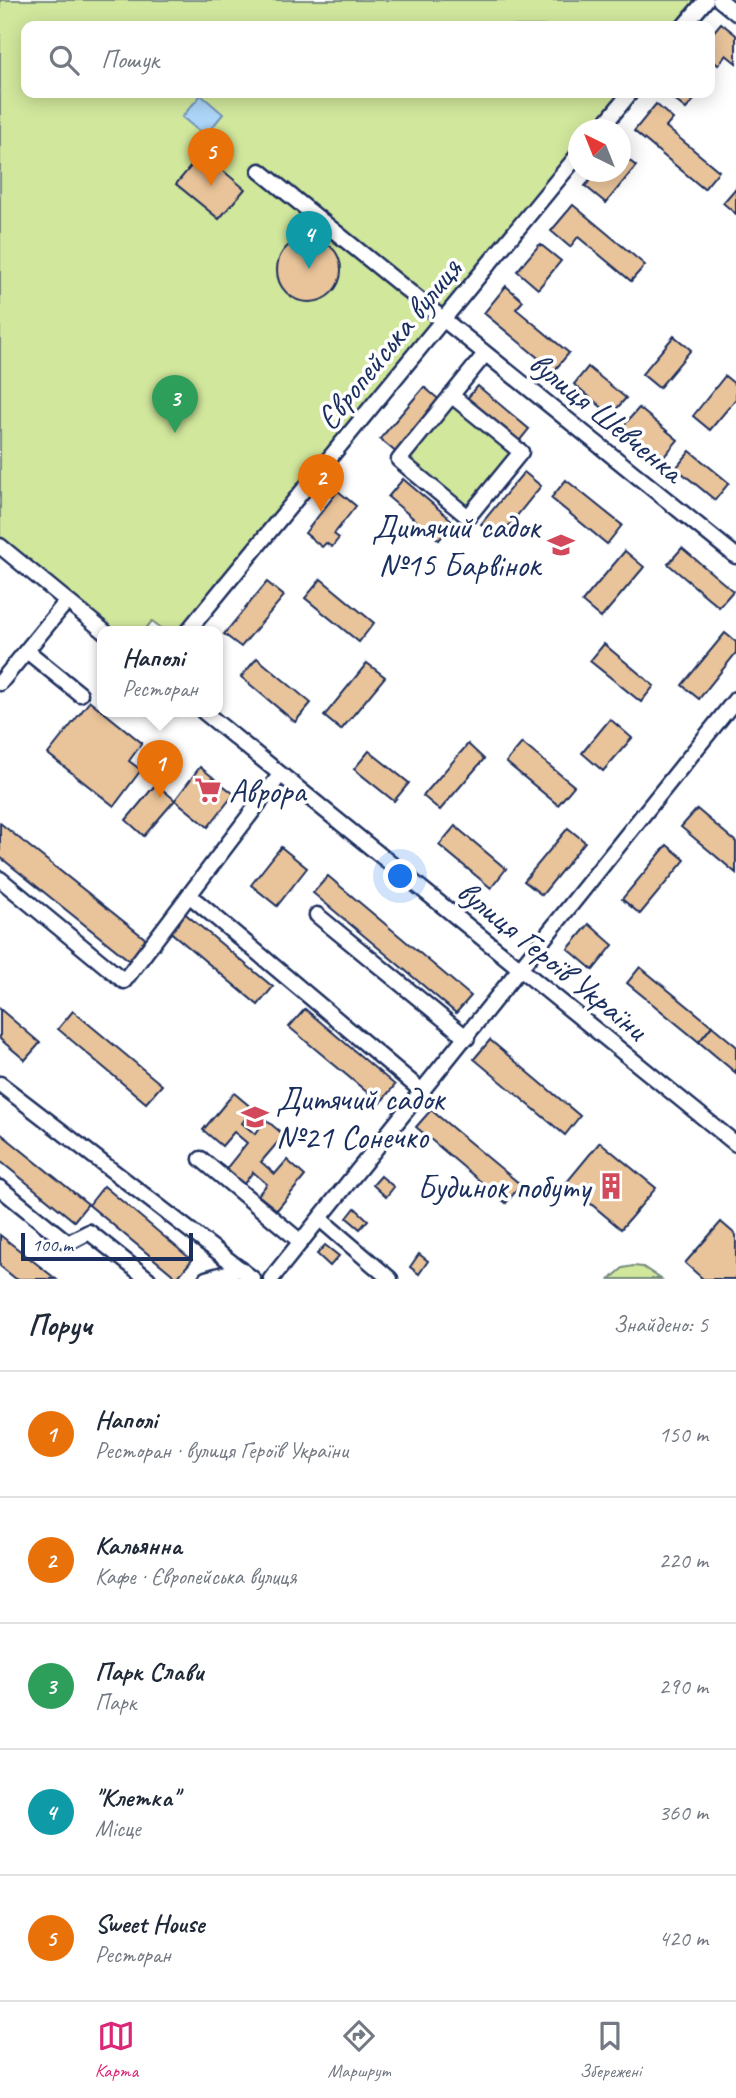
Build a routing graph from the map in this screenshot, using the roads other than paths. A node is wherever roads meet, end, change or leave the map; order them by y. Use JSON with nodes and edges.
{"nodes":[{"id":1,"x":706,"y":0,"type":"edge"},
{"id":2,"x":720,"y":0,"type":"edge"},
{"id":3,"x":736,"y":13,"type":"edge"},
{"id":4,"x":688,"y":21,"type":"edge"},
{"id":5,"x":626,"y":98,"type":"edge"},
{"id":6,"x":609,"y":119,"type":"edge"},
{"id":7,"x":568,"y":168,"type":"edge"},
{"id":8,"x":260,"y":171,"type":"dead end"},
{"id":9,"x":443,"y":320,"type":"junction"},
{"id":10,"x":485,"y":354,"type":"junction"},
{"id":11,"x":451,"y":395,"type":"junction"},
{"id":12,"x":0,"y":546,"type":"edge"},
{"id":13,"x":736,"y":556,"type":"edge"},
{"id":14,"x":67,"y":601,"type":"junction"},
{"id":15,"x":98,"y":626,"type":"edge"},
{"id":16,"x":192,"y":626,"type":"edge"},
{"id":17,"x":27,"y":651,"type":"junction"},
{"id":18,"x":0,"y":683,"type":"edge"},
{"id":19,"x":80,"y":694,"type":"dead end"},
{"id":20,"x":736,"y":699,"type":"edge"},
{"id":21,"x":210,"y":717,"type":"edge"},
{"id":22,"x":280,"y":775,"type":"junction"},
{"id":23,"x":0,"y":879,"type":"edge"},
{"id":24,"x":189,"y":895,"type":"junction"},
{"id":25,"x":317,"y":915,"type":"dead end"},
{"id":26,"x":522,"y":970,"type":"junction"},
{"id":27,"x":467,"y":1038,"type":"junction"},
{"id":28,"x":0,"y":1084,"type":"edge"},
{"id":29,"x":423,"y":1091,"type":"junction"},
{"id":30,"x":736,"y":1144,"type":"edge"},
{"id":31,"x":201,"y":1159,"type":"dead end"},
{"id":32,"x":0,"y":1188,"type":"edge"},
{"id":33,"x":320,"y":1219,"type":"junction"},
{"id":34,"x":302,"y":1242,"type":"junction"},
{"id":35,"x":241,"y":1269,"type":"junction"},
{"id":36,"x":148,"y":1279,"type":"edge"},
{"id":37,"x":206,"y":1279,"type":"edge"},
{"id":38,"x":253,"y":1279,"type":"edge"},
{"id":39,"x":271,"y":1279,"type":"edge"},
{"id":40,"x":390,"y":1279,"type":"edge"}],
"edges":[{"from":1,"to":4,"type":"street"},
{"from":2,"to":3,"type":"street"},
{"from":5,"to":6,"type":"street"},
{"from":7,"to":9,"type":"street","name":"Європейська вулиця"},
{"from":8,"to":9,"type":"street","name":"вулиця Шевченка"},
{"from":9,"to":10,"type":"street","name":"вулиця Шевченка"},
{"from":9,"to":16,"type":"street","name":"Європейська вулиця"},
{"from":10,"to":11,"type":"street"},
{"from":10,"to":13,"type":"street","name":"вулиця Шевченка"},
{"from":11,"to":11,"type":"street"},
{"from":12,"to":14,"type":"street"},
{"from":14,"to":15,"type":"street"},
{"from":14,"to":17,"type":"street"},
{"from":17,"to":18,"type":"street"},
{"from":17,"to":19,"type":"street"},
{"from":20,"to":26,"type":"street"},
{"from":21,"to":22,"type":"street","name":"вулиця Героїв України"},
{"from":22,"to":24,"type":"street"},
{"from":22,"to":26,"type":"street","name":"вулиця Героїв України"},
{"from":23,"to":24,"type":"street"},
{"from":24,"to":29,"type":"street"},
{"from":25,"to":27,"type":"street"},
{"from":26,"to":27,"type":"street"},
{"from":26,"to":30,"type":"street","name":"вулиця Героїв України"},
{"from":27,"to":29,"type":"street"},
{"from":28,"to":35,"type":"street"},
{"from":29,"to":33,"type":"street"},
{"from":31,"to":34,"type":"street"},
{"from":32,"to":36,"type":"street"},
{"from":33,"to":34,"type":"street"},
{"from":33,"to":40,"type":"street"},
{"from":34,"to":39,"type":"street"},
{"from":35,"to":37,"type":"street"},
{"from":35,"to":38,"type":"street"}]}
